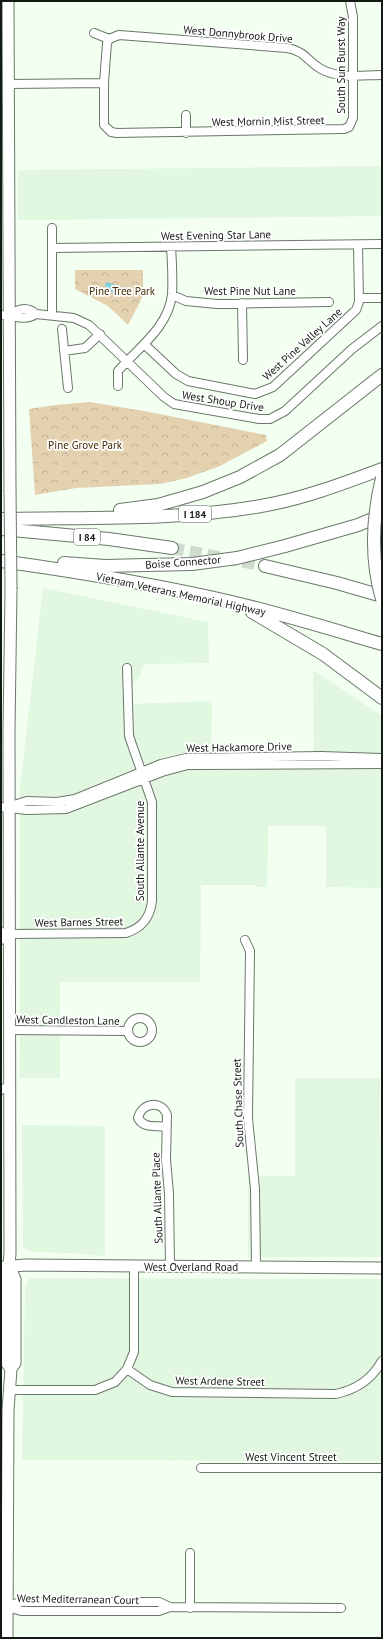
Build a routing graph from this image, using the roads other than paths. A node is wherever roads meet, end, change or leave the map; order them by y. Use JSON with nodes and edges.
{"nodes":[{"id":1,"x":8,"y":1,"type":"edge"},
{"id":2,"x":350,"y":1,"type":"edge"},
{"id":3,"x":94,"y":33,"type":"dead end"},
{"id":4,"x":109,"y":39,"type":"junction"},
{"id":5,"x":5,"y":57,"type":"edge"},
{"id":6,"x":353,"y":75,"type":"junction"},
{"id":7,"x":382,"y":75,"type":"edge"},
{"id":8,"x":104,"y":83,"type":"junction"},
{"id":9,"x":9,"y":84,"type":"junction"},
{"id":10,"x":186,"y":115,"type":"dead end"},
{"id":11,"x":349,"y":127,"type":"joint"},
{"id":12,"x":186,"y":133,"type":"junction"},
{"id":13,"x":52,"y":228,"type":"dead end"},
{"id":14,"x":381,"y":244,"type":"edge"},
{"id":15,"x":358,"y":245,"type":"junction"},
{"id":16,"x":171,"y":247,"type":"junction"},
{"id":17,"x":52,"y":248,"type":"junction"},
{"id":18,"x":172,"y":295,"type":"junction"},
{"id":19,"x":359,"y":298,"type":"junction"},
{"id":20,"x":382,"y":298,"type":"edge"},
{"id":21,"x":329,"y":302,"type":"dead end"},
{"id":22,"x":242,"y":303,"type":"junction"},
{"id":23,"x":6,"y":314,"type":"edge"},
{"id":24,"x":52,"y":315,"type":"junction"},
{"id":25,"x":382,"y":326,"type":"edge"},
{"id":26,"x":62,"y":329,"type":"dead end"},
{"id":27,"x":100,"y":334,"type":"junction"},
{"id":28,"x":144,"y":344,"type":"junction"},
{"id":29,"x":64,"y":351,"type":"junction"},
{"id":30,"x":127,"y":360,"type":"junction"},
{"id":31,"x":243,"y":360,"type":"dead end"},
{"id":32,"x":382,"y":375,"type":"edge"},
{"id":33,"x":118,"y":386,"type":"dead end"},
{"id":34,"x":68,"y":388,"type":"dead end"},
{"id":35,"x":382,"y":469,"type":"edge"},
{"id":36,"x":382,"y":478,"type":"edge"},
{"id":37,"x":73,"y":517,"type":"junction"},
{"id":38,"x":382,"y":517,"type":"edge"},
{"id":39,"x":1,"y":519,"type":"edge"},
{"id":40,"x":1,"y":529,"type":"edge"},
{"id":41,"x":172,"y":548,"type":"tunnel mouth"},
{"id":42,"x":1,"y":560,"type":"edge"},
{"id":43,"x":266,"y":566,"type":"tunnel mouth"},
{"id":44,"x":382,"y":598,"type":"edge"},
{"id":45,"x":237,"y":604,"type":"junction"},
{"id":46,"x":382,"y":644,"type":"edge"},
{"id":47,"x":127,"y":668,"type":"dead end"},
{"id":48,"x":382,"y":698,"type":"edge"},
{"id":49,"x":382,"y":758,"type":"edge"},
{"id":50,"x":382,"y":764,"type":"edge"},
{"id":51,"x":143,"y":776,"type":"junction"},
{"id":52,"x":5,"y":807,"type":"edge"},
{"id":53,"x":145,"y":922,"type":"joint"},
{"id":54,"x":4,"y":935,"type":"edge"},
{"id":55,"x":245,"y":940,"type":"dead end"},
{"id":56,"x":9,"y":1030,"type":"junction"},
{"id":57,"x":127,"y":1031,"type":"dead end"},
{"id":58,"x":4,"y":1086,"type":"edge"},
{"id":59,"x":166,"y":1127,"type":"dead end"},
{"id":60,"x":5,"y":1266,"type":"edge"},
{"id":61,"x":134,"y":1267,"type":"junction"},
{"id":62,"x":256,"y":1267,"type":"junction"},
{"id":63,"x":170,"y":1268,"type":"junction"},
{"id":64,"x":382,"y":1268,"type":"edge"},
{"id":65,"x":382,"y":1361,"type":"edge"},
{"id":66,"x":127,"y":1370,"type":"junction"},
{"id":67,"x":10,"y":1390,"type":"junction"},
{"id":68,"x":201,"y":1468,"type":"dead end"},
{"id":69,"x":382,"y":1468,"type":"edge"},
{"id":70,"x":4,"y":1496,"type":"edge"},
{"id":71,"x":190,"y":1553,"type":"dead end"},
{"id":72,"x":4,"y":1607,"type":"edge"},
{"id":73,"x":190,"y":1608,"type":"junction"},
{"id":74,"x":341,"y":1608,"type":"dead end"},
{"id":75,"x":7,"y":1638,"type":"edge"}],
"edges":[{"from":1,"to":5,"type":"main road"},
{"from":2,"to":6,"type":"street","name":"South Sun Burst Way"},
{"from":3,"to":4,"type":"street"},
{"from":4,"to":6,"type":"street","name":"West Donnybrook Drive"},
{"from":4,"to":8,"type":"street"},
{"from":5,"to":9,"type":"main road"},
{"from":6,"to":7,"type":"street","name":"West Donnybrook Drive"},
{"from":6,"to":11,"type":"street","name":"South Sun Burst Way"},
{"from":8,"to":9,"type":"street"},
{"from":8,"to":12,"type":"street","name":"West Mornin Mist Street"},
{"from":9,"to":23,"type":"main road"},
{"from":10,"to":12,"type":"street"},
{"from":11,"to":12,"type":"street","name":"West Mornin Mist Street"},
{"from":13,"to":17,"type":"street"},
{"from":14,"to":15,"type":"street","name":"West Evening Star Lane"},
{"from":15,"to":16,"type":"street","name":"West Evening Star Lane"},
{"from":15,"to":19,"type":"street"},
{"from":16,"to":17,"type":"street","name":"West Evening Star Lane"},
{"from":16,"to":18,"type":"street"},
{"from":17,"to":24,"type":"street"},
{"from":18,"to":22,"type":"street","name":"West Pine Nut Lane"},
{"from":18,"to":28,"type":"street"},
{"from":19,"to":20,"type":"street"},
{"from":19,"to":28,"type":"street","name":"West Pine Valley Lane"},
{"from":21,"to":22,"type":"street","name":"West Pine Nut Lane"},
{"from":22,"to":31,"type":"street"},
{"from":23,"to":24,"type":"street","name":"West Shoup Drive"},
{"from":23,"to":52,"type":"main road","bridge":true},
{"from":24,"to":27,"type":"street","name":"West Shoup Drive"},
{"from":25,"to":30,"type":"street","name":"West Shoup Drive"},
{"from":26,"to":29,"type":"street"},
{"from":27,"to":29,"type":"street"},
{"from":27,"to":30,"type":"street","name":"West Shoup Drive"},
{"from":28,"to":30,"type":"street"},
{"from":29,"to":34,"type":"street"},
{"from":30,"to":33,"type":"street"},
{"from":32,"to":37,"type":"highway"},
{"from":35,"to":37,"type":"highway","number":"I 184"},
{"from":36,"to":44,"type":"highway","bridge":true},
{"from":37,"to":39,"type":"highway","number":"I 184"},
{"from":38,"to":42,"type":"highway","name":"Boise Connector","bridge":true},
{"from":40,"to":41,"type":"highway","number":"I 84"},
{"from":42,"to":45,"type":"highway","name":"Vietnam Veterans Memorial Highway"},
{"from":43,"to":44,"type":"highway"},
{"from":45,"to":46,"type":"highway","name":"Vietnam Veterans Memorial Highway"},
{"from":45,"to":48,"type":"highway"},
{"from":47,"to":51,"type":"street"},
{"from":49,"to":51,"type":"street","name":"West Hackamore Drive"},
{"from":50,"to":51,"type":"street","name":"West Hackamore Drive"},
{"from":51,"to":52,"type":"street","name":"West Hackamore Drive"},
{"from":51,"to":53,"type":"street","name":"South Allante Avenue"},
{"from":52,"to":54,"type":"main road"},
{"from":53,"to":54,"type":"street","name":"West Barnes Street"},
{"from":54,"to":56,"type":"main road"},
{"from":55,"to":62,"type":"street","name":"South Chase Street"},
{"from":56,"to":57,"type":"street","name":"West Candleston Lane"},
{"from":56,"to":58,"type":"main road"},
{"from":58,"to":60,"type":"main road"},
{"from":59,"to":63,"type":"street","name":"South Allante Place"},
{"from":60,"to":61,"type":"main road","name":"West Overland Road"},
{"from":60,"to":67,"type":"main road"},
{"from":61,"to":63,"type":"main road","name":"West Overland Road"},
{"from":61,"to":66,"type":"street"},
{"from":62,"to":63,"type":"main road","name":"West Overland Road"},
{"from":62,"to":64,"type":"main road","name":"West Overland Road"},
{"from":65,"to":66,"type":"street","name":"West Ardene Street"},
{"from":66,"to":67,"type":"street"},
{"from":67,"to":70,"type":"main road"},
{"from":68,"to":69,"type":"street","name":"West Vincent Street"},
{"from":70,"to":72,"type":"main road"},
{"from":71,"to":73,"type":"street"},
{"from":72,"to":73,"type":"street","name":"West Mediterranean Court"},
{"from":72,"to":75,"type":"main road"},
{"from":73,"to":74,"type":"street","name":"West Mediterranean Court"}]}
